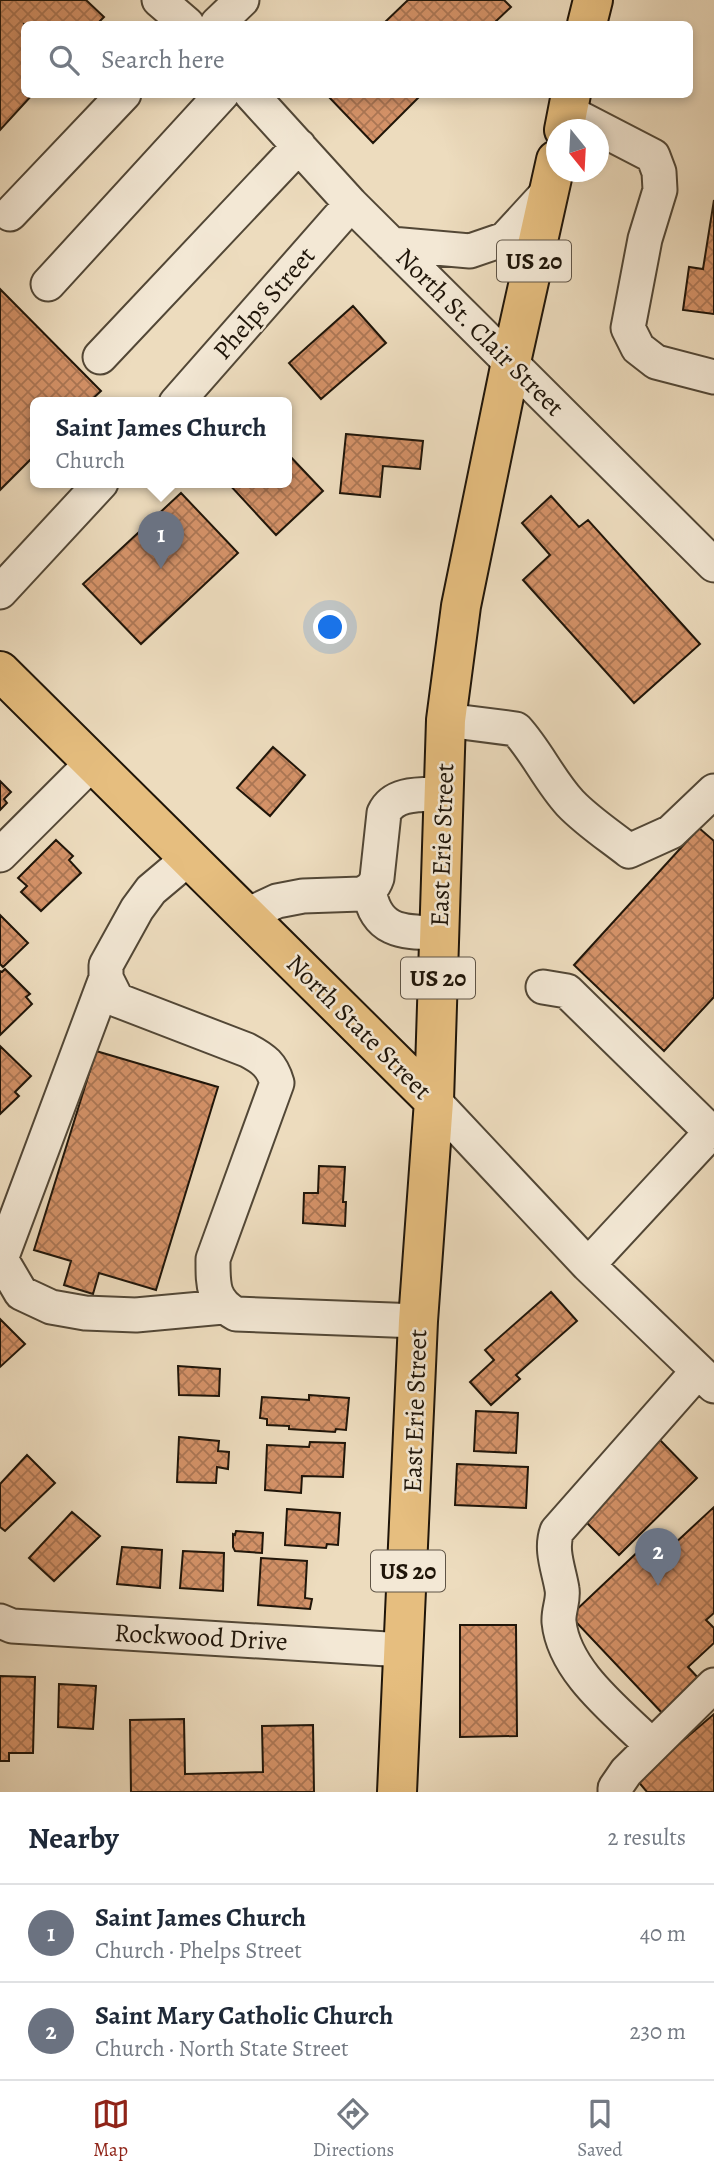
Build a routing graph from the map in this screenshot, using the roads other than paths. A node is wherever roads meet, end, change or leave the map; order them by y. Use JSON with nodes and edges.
{"nodes":[{"id":1,"x":159,"y":0,"type":"edge"},
{"id":2,"x":242,"y":0,"type":"edge"},
{"id":3,"x":593,"y":0,"type":"edge"},
{"id":4,"x":184,"y":21,"type":"edge"},
{"id":5,"x":220,"y":21,"type":"edge"},
{"id":6,"x":588,"y":21,"type":"edge"},
{"id":7,"x":120,"y":98,"type":"edge"},
{"id":8,"x":218,"y":98,"type":"edge"},
{"id":9,"x":255,"y":98,"type":"edge"},
{"id":10,"x":567,"y":112,"type":"edge"},
{"id":11,"x":299,"y":146,"type":"junction"},
{"id":12,"x":548,"y":182,"type":"edge"},
{"id":13,"x":551,"y":182,"type":"edge"},
{"id":14,"x":351,"y":204,"type":"junction"},
{"id":15,"x":10,"y":214,"type":"dead end"},
{"id":16,"x":391,"y":244,"type":"junction"},
{"id":17,"x":48,"y":284,"type":"dead end"},
{"id":18,"x":100,"y":357,"type":"dead end"},
{"id":19,"x":511,"y":362,"type":"junction"},
{"id":20,"x":714,"y":377,"type":"edge"},
{"id":21,"x":181,"y":397,"type":"edge"},
{"id":22,"x":96,"y":488,"type":"edge"},
{"id":23,"x":714,"y":565,"type":"edge"},
{"id":24,"x":0,"y":592,"type":"edge"},
{"id":25,"x":0,"y":671,"type":"edge"},
{"id":26,"x":446,"y":720,"type":"junction"},
{"id":27,"x":93,"y":762,"type":"junction"},
{"id":28,"x":714,"y":792,"type":"edge"},
{"id":29,"x":444,"y":794,"type":"junction"},
{"id":30,"x":0,"y":855,"type":"edge"},
{"id":31,"x":189,"y":858,"type":"junction"},
{"id":32,"x":360,"y":892,"type":"junction"},
{"id":33,"x":247,"y":915,"type":"junction"},
{"id":34,"x":439,"y":933,"type":"junction"},
{"id":35,"x":106,"y":978,"type":"junction"},
{"id":36,"x":543,"y":987,"type":"dead end"},
{"id":37,"x":434,"y":1101,"type":"junction"},
{"id":38,"x":713,"y":1130,"type":"edge"},
{"id":39,"x":588,"y":1265,"type":"junction"},
{"id":40,"x":223,"y":1307,"type":"junction"},
{"id":41,"x":418,"y":1321,"type":"junction"},
{"id":42,"x":706,"y":1378,"type":"edge"},
{"id":43,"x":0,"y":1621,"type":"edge"},
{"id":44,"x":404,"y":1650,"type":"junction"},
{"id":45,"x":714,"y":1685,"type":"edge"},
{"id":46,"x":652,"y":1746,"type":"junction"},
{"id":47,"x":397,"y":1792,"type":"edge"},
{"id":48,"x":615,"y":1792,"type":"edge"}],
"edges":[{"from":1,"to":4,"type":"street"},
{"from":2,"to":5,"type":"street"},
{"from":3,"to":6,"type":"main road"},
{"from":7,"to":15,"type":"street"},
{"from":8,"to":17,"type":"street"},
{"from":9,"to":11,"type":"street","name":"North St. Clair Street"},
{"from":10,"to":20,"type":"street"},
{"from":11,"to":14,"type":"street","name":"North St. Clair Street"},
{"from":11,"to":18,"type":"street"},
{"from":12,"to":16,"type":"street"},
{"from":13,"to":19,"type":"main road","name":"East Erie Street","number":"US 20"},
{"from":14,"to":16,"type":"street","name":"North St. Clair Street"},
{"from":14,"to":21,"type":"street","name":"Phelps Street"},
{"from":16,"to":19,"type":"street","name":"North St. Clair Street"},
{"from":19,"to":23,"type":"street","name":"North St. Clair Street"},
{"from":19,"to":26,"type":"main road","name":"East Erie Street","number":"US 20"},
{"from":22,"to":24,"type":"street"},
{"from":25,"to":27,"type":"main road","name":"North State Street"},
{"from":26,"to":28,"type":"street"},
{"from":26,"to":29,"type":"main road","name":"East Erie Street","number":"US 20"},
{"from":27,"to":30,"type":"street"},
{"from":27,"to":31,"type":"main road","name":"North State Street"},
{"from":29,"to":32,"type":"street"},
{"from":29,"to":34,"type":"main road","name":"East Erie Street","number":"US 20"},
{"from":31,"to":33,"type":"main road","name":"North State Street"},
{"from":31,"to":35,"type":"street"},
{"from":32,"to":33,"type":"street"},
{"from":32,"to":34,"type":"street"},
{"from":33,"to":37,"type":"main road","name":"North State Street"},
{"from":34,"to":37,"type":"main road","name":"East Erie Street","number":"US 20"},
{"from":35,"to":40,"type":"street"},
{"from":35,"to":40,"type":"street"},
{"from":36,"to":38,"type":"street"},
{"from":37,"to":39,"type":"street","name":"North State Street"},
{"from":37,"to":41,"type":"main road","name":"East Erie Street","number":"US 20"},
{"from":38,"to":39,"type":"street"},
{"from":39,"to":42,"type":"street","name":"North State Street"},
{"from":40,"to":41,"type":"street"},
{"from":41,"to":44,"type":"main road","name":"East Erie Street","number":"US 20"},
{"from":42,"to":46,"type":"street"},
{"from":43,"to":44,"type":"street","name":"Rockwood Drive"},
{"from":44,"to":47,"type":"main road","name":"East Erie Street","number":"US 20"},
{"from":45,"to":46,"type":"street"},
{"from":46,"to":48,"type":"street"}]}
